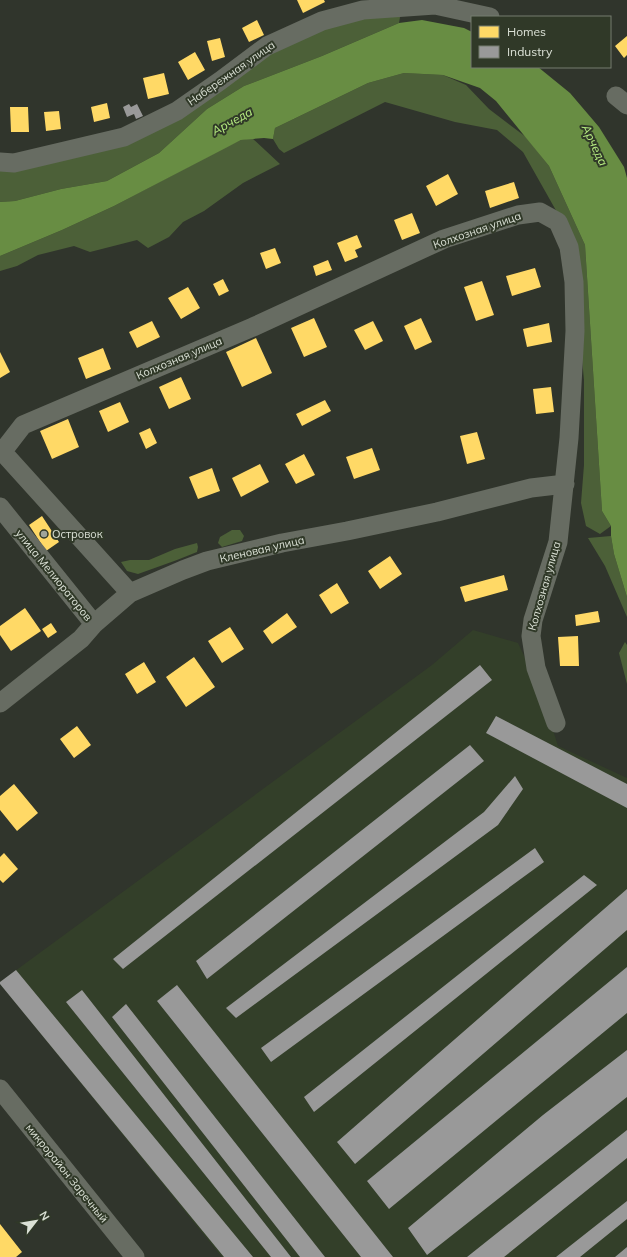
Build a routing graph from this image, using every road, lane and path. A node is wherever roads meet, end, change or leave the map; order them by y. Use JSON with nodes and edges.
{"nodes":[{"id":1,"x":452,"y":4,"type":"edge"},
{"id":2,"x":487,"y":16,"type":"edge"},
{"id":3,"x":0,"y":162,"type":"edge"},
{"id":4,"x":1,"y":450,"type":"edge"},
{"id":5,"x":564,"y":484,"type":"junction"},
{"id":6,"x":0,"y":507,"type":"edge"},
{"id":7,"x":130,"y":593,"type":"junction"},
{"id":8,"x":94,"y":624,"type":"junction"},
{"id":9,"x":0,"y":703,"type":"edge"},
{"id":10,"x":556,"y":723,"type":"dead end"},
{"id":11,"x":0,"y":1089,"type":"edge"},
{"id":12,"x":135,"y":1257,"type":"edge"}],
"edges":[{"from":1,"to":2,"type":"street","name":"Набережная улица"},
{"from":1,"to":3,"type":"street","name":"Набережная улица"},
{"from":4,"to":5,"type":"street","name":"Колхозная улица"},
{"from":4,"to":7,"type":"street","name":"Колхозная улица"},
{"from":5,"to":7,"type":"street","name":"Кленовая улица"},
{"from":5,"to":10,"type":"street","name":"Колхозная улица"},
{"from":6,"to":8,"type":"street","name":"улица Мелиораторов"},
{"from":7,"to":8,"type":"street","name":"Кленовая улица"},
{"from":8,"to":9,"type":"street","name":"Кленовая улица"},
{"from":11,"to":12,"type":"street","name":"микрорайон Заречный"}]}
